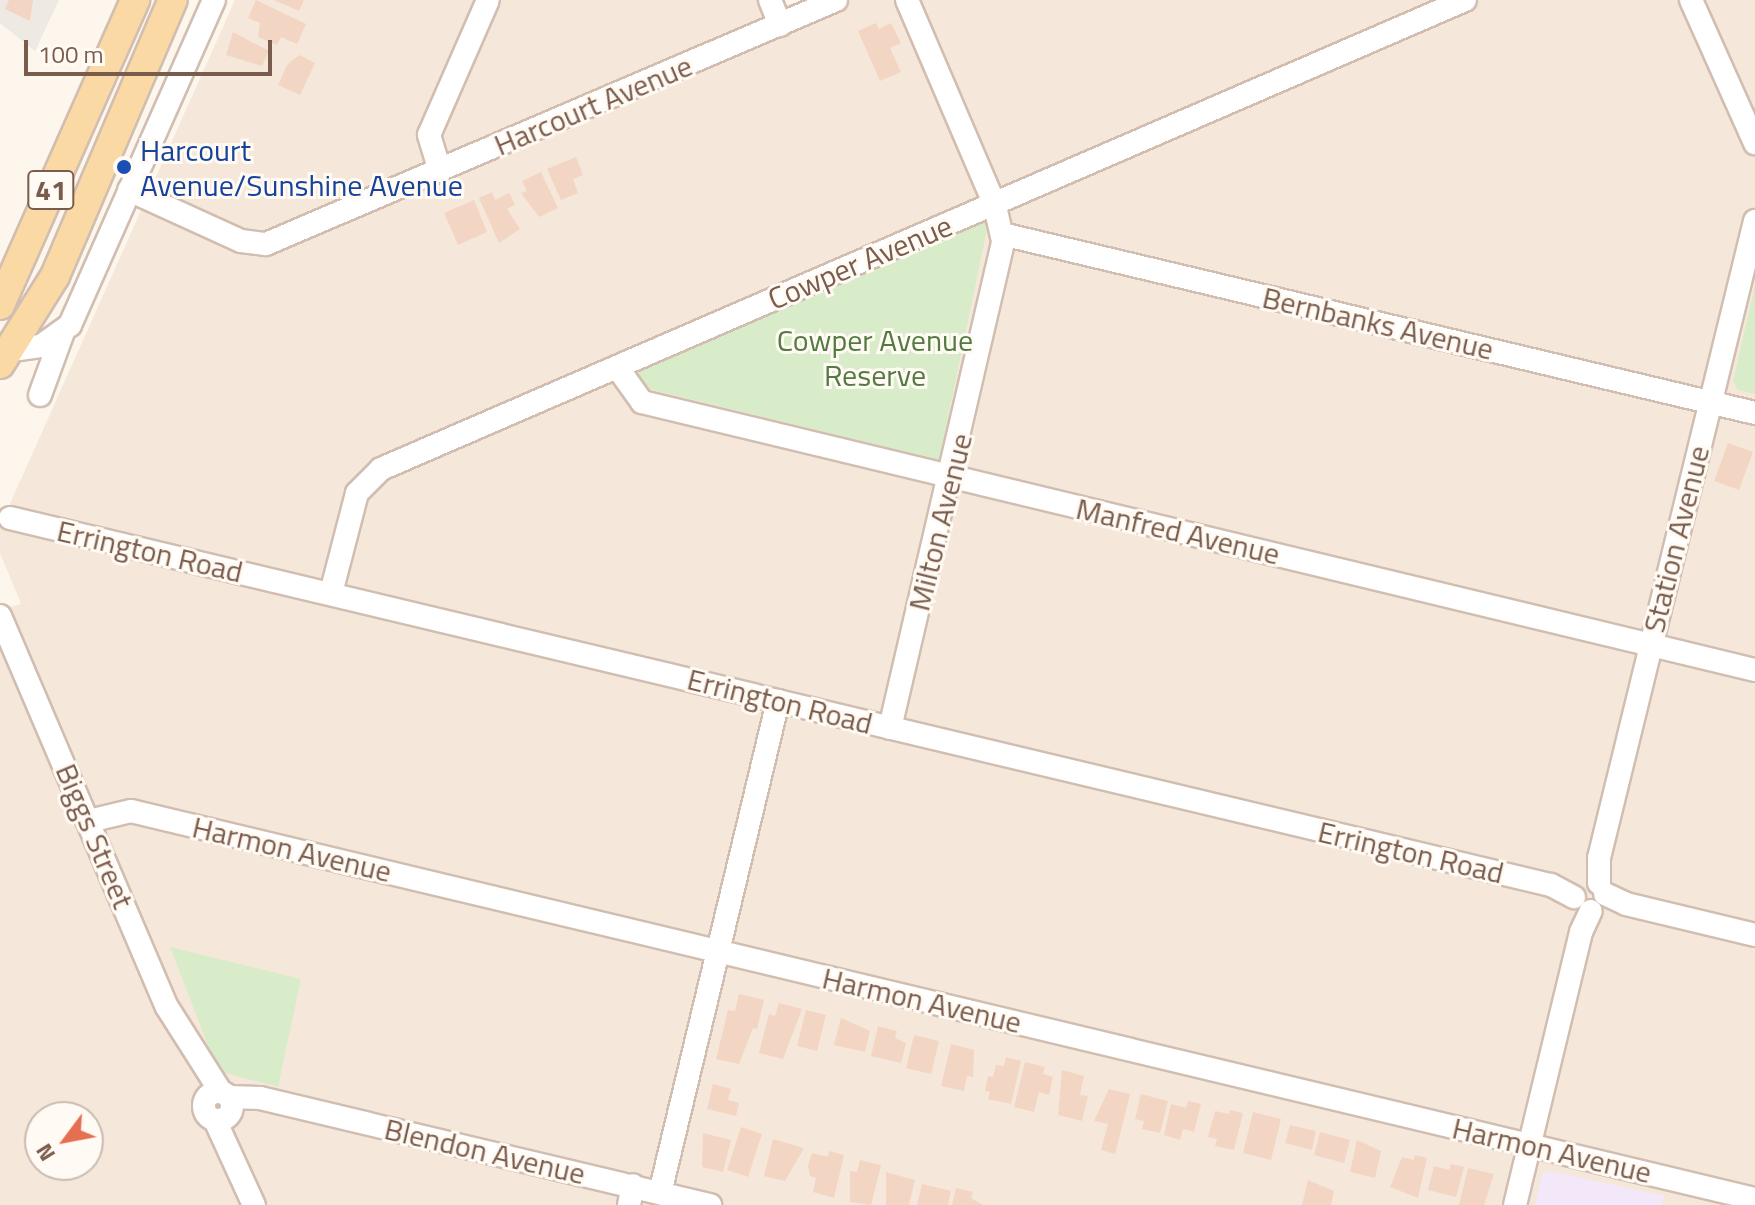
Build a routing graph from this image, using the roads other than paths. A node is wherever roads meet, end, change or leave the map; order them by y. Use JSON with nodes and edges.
{"nodes":[{"id":1,"x":173,"y":0,"type":"edge"},
{"id":2,"x":214,"y":0,"type":"edge"},
{"id":3,"x":488,"y":0,"type":"edge"},
{"id":4,"x":770,"y":0,"type":"edge"},
{"id":5,"x":836,"y":0,"type":"edge"},
{"id":6,"x":907,"y":0,"type":"edge"},
{"id":7,"x":1465,"y":0,"type":"edge"},
{"id":8,"x":1691,"y":0,"type":"edge"},
{"id":9,"x":134,"y":1,"type":"edge"},
{"id":10,"x":780,"y":25,"type":"junction"},
{"id":11,"x":1755,"y":143,"type":"edge"},
{"id":12,"x":440,"y":171,"type":"junction"},
{"id":13,"x":129,"y":190,"type":"junction"},
{"id":14,"x":994,"y":203,"type":"junction"},
{"id":15,"x":1755,"y":221,"type":"edge"},
{"id":16,"x":1002,"y":234,"type":"junction"},
{"id":17,"x":0,"y":305,"type":"edge"},
{"id":18,"x":63,"y":332,"type":"junction"},
{"id":19,"x":3,"y":357,"type":"edge"},
{"id":20,"x":617,"y":367,"type":"junction"},
{"id":21,"x":40,"y":395,"type":"dead end"},
{"id":22,"x":1710,"y":401,"type":"junction"},
{"id":23,"x":1755,"y":413,"type":"edge"},
{"id":24,"x":951,"y":477,"type":"junction"},
{"id":25,"x":10,"y":518,"type":"dead end"},
{"id":26,"x":331,"y":593,"type":"junction"},
{"id":27,"x":0,"y":616,"type":"edge"},
{"id":28,"x":1650,"y":644,"type":"junction"},
{"id":29,"x":1755,"y":670,"type":"edge"},
{"id":30,"x":778,"y":701,"type":"junction"},
{"id":31,"x":890,"y":728,"type":"junction"},
{"id":32,"x":89,"y":821,"type":"junction"},
{"id":33,"x":1589,"y":896,"type":"junction"},
{"id":34,"x":1755,"y":935,"type":"edge"},
{"id":35,"x":718,"y":951,"type":"junction"},
{"id":36,"x":222,"y":1105,"type":"junction"},
{"id":37,"x":1530,"y":1145,"type":"junction"},
{"id":38,"x":660,"y":1193,"type":"junction"},
{"id":39,"x":631,"y":1195,"type":"edge"},
{"id":40,"x":1755,"y":1199,"type":"edge"},
{"id":41,"x":254,"y":1205,"type":"edge"},
{"id":42,"x":710,"y":1205,"type":"edge"},
{"id":43,"x":1515,"y":1205,"type":"edge"}],
"edges":[{"from":1,"to":19,"type":"main road","number":"41"},
{"from":2,"to":13,"type":"street"},
{"from":3,"to":12,"type":"street"},
{"from":4,"to":10,"type":"street"},
{"from":5,"to":10,"type":"street","name":"Harcourt Avenue"},
{"from":6,"to":14,"type":"street","name":"Milton Avenue"},
{"from":7,"to":14,"type":"street","name":"Cowper Avenue"},
{"from":8,"to":11,"type":"street"},
{"from":9,"to":17,"type":"main road","number":"41"},
{"from":10,"to":12,"type":"street","name":"Harcourt Avenue"},
{"from":12,"to":13,"type":"street","name":"Harcourt Avenue"},
{"from":13,"to":18,"type":"street"},
{"from":14,"to":16,"type":"street","name":"Milton Avenue"},
{"from":14,"to":20,"type":"street","name":"Cowper Avenue"},
{"from":15,"to":22,"type":"street","name":"Station Avenue"},
{"from":16,"to":22,"type":"street","name":"Bernbanks Avenue"},
{"from":16,"to":24,"type":"street","name":"Milton Avenue"},
{"from":18,"to":19,"type":"street"},
{"from":18,"to":21,"type":"street"},
{"from":20,"to":24,"type":"street","name":"Manfred Avenue"},
{"from":20,"to":26,"type":"street","name":"Cowper Avenue"},
{"from":22,"to":23,"type":"street","name":"Bernbanks Avenue"},
{"from":22,"to":28,"type":"street","name":"Station Avenue"},
{"from":24,"to":28,"type":"street","name":"Manfred Avenue"},
{"from":24,"to":31,"type":"street","name":"Milton Avenue"},
{"from":25,"to":26,"type":"street","name":"Errington Road"},
{"from":26,"to":30,"type":"street","name":"Errington Road"},
{"from":27,"to":32,"type":"street","name":"Biggs Street"},
{"from":28,"to":29,"type":"street","name":"Manfred Avenue"},
{"from":28,"to":33,"type":"street","name":"Station Avenue"},
{"from":30,"to":31,"type":"street","name":"Errington Road"},
{"from":30,"to":35,"type":"street"},
{"from":31,"to":33,"type":"street","name":"Errington Road"},
{"from":32,"to":35,"type":"street","name":"Harmon Avenue"},
{"from":32,"to":36,"type":"street","name":"Biggs Street"},
{"from":33,"to":34,"type":"street","name":"Errington Road"},
{"from":33,"to":37,"type":"street","name":"Station Avenue"},
{"from":35,"to":37,"type":"street","name":"Harmon Avenue"},
{"from":35,"to":38,"type":"street"},
{"from":36,"to":39,"type":"street","name":"Blendon Avenue"},
{"from":36,"to":41,"type":"street","name":"Biggs Street"},
{"from":37,"to":40,"type":"street","name":"Harmon Avenue"},
{"from":37,"to":43,"type":"street","name":"Station Avenue"},
{"from":38,"to":39,"type":"street","name":"Blendon Avenue"},
{"from":38,"to":42,"type":"street","name":"Blendon Avenue"}]}
